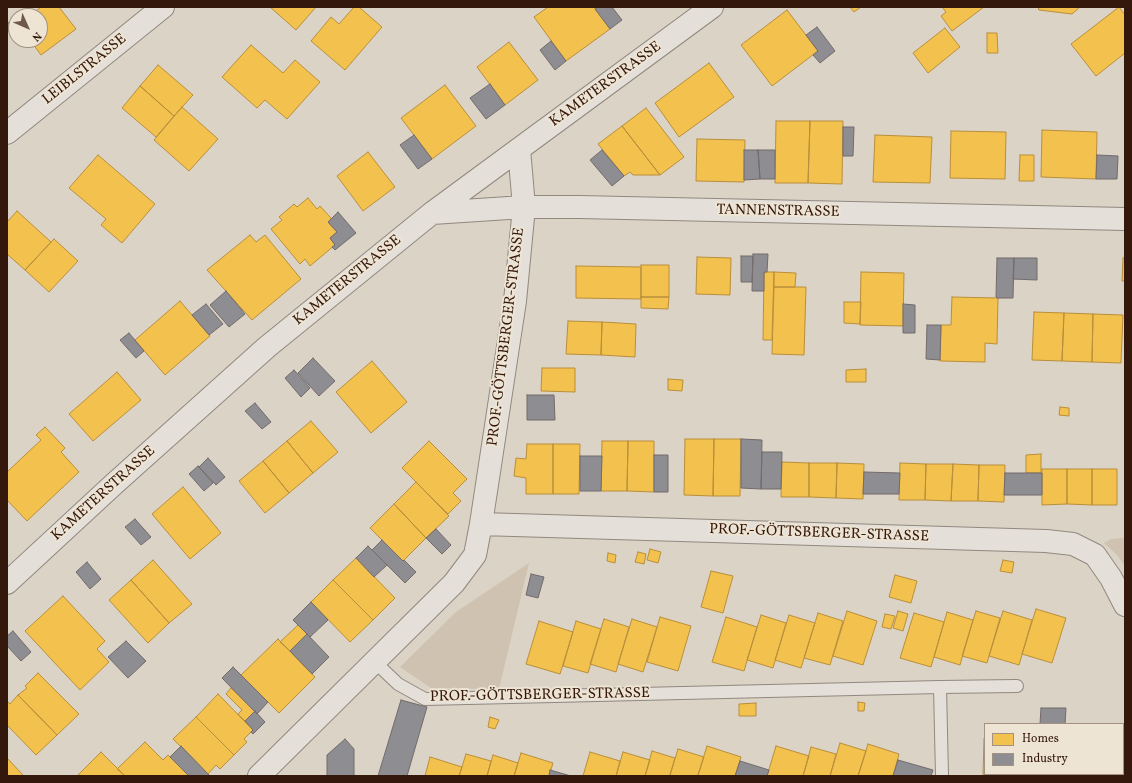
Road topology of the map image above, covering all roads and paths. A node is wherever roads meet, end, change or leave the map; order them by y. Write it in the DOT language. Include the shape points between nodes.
graph roads {
  1 [pos="163,7"];
  2 [pos="712,7"];
  3 [pos="7,133"];
  4 [pos="519,149"];
  5 [pos="524,207"];
  6 [pos="432,213"];
  7 [pos="1125,219"];
  8 [pos="481,524"];
  9 [pos="7,583"];
  10 [pos="1125,605"];
  11 [pos="375,662"];
  12 [pos="1017,686"];
  13 [pos="940,687"];
  14 [pos="260,776"];
  15 [pos="942,776"];
  1 -- 3 [label="street, LEIBLSTRASSE"];
  2 -- 4 [label="street, KAMETERSTRASSE"];
  4 -- 5 [label="street, PROF.-GÖTTSBERGER-STRASSE"];
  4 -- 6 [label="street, KAMETERSTRASSE"];
  5 -- 6 [label="street, TANNENSTRASSE"];
  5 -- 7 [label="street, TANNENSTRASSE"];
  5 -- 8 [label="street, PROF.-GÖTTSBERGER-STRASSE" via="515,301"];
  6 -- 9 [label="street, KAMETERSTRASSE" via="267,347"];
  8 -- 10 [label="street, PROF.-GÖTTSBERGER-STRASSE" via="1046,541 1073,544 1095,555"];
  8 -- 11 [label="street, PROF.-GÖTTSBERGER-STRASSE" via="475,555 454,583"];
  11 -- 13 [label="lane, PROF.-GÖTTSBERGER-STRASSE" via="398,684 425,699"];
  11 -- 14 [label="street, PROF.-GÖTTSBERGER-STRASSE"];
  12 -- 13 [label="lane, PROF.-GÖTTSBERGER-STRASSE"];
  13 -- 15 [label="lane"];
}
